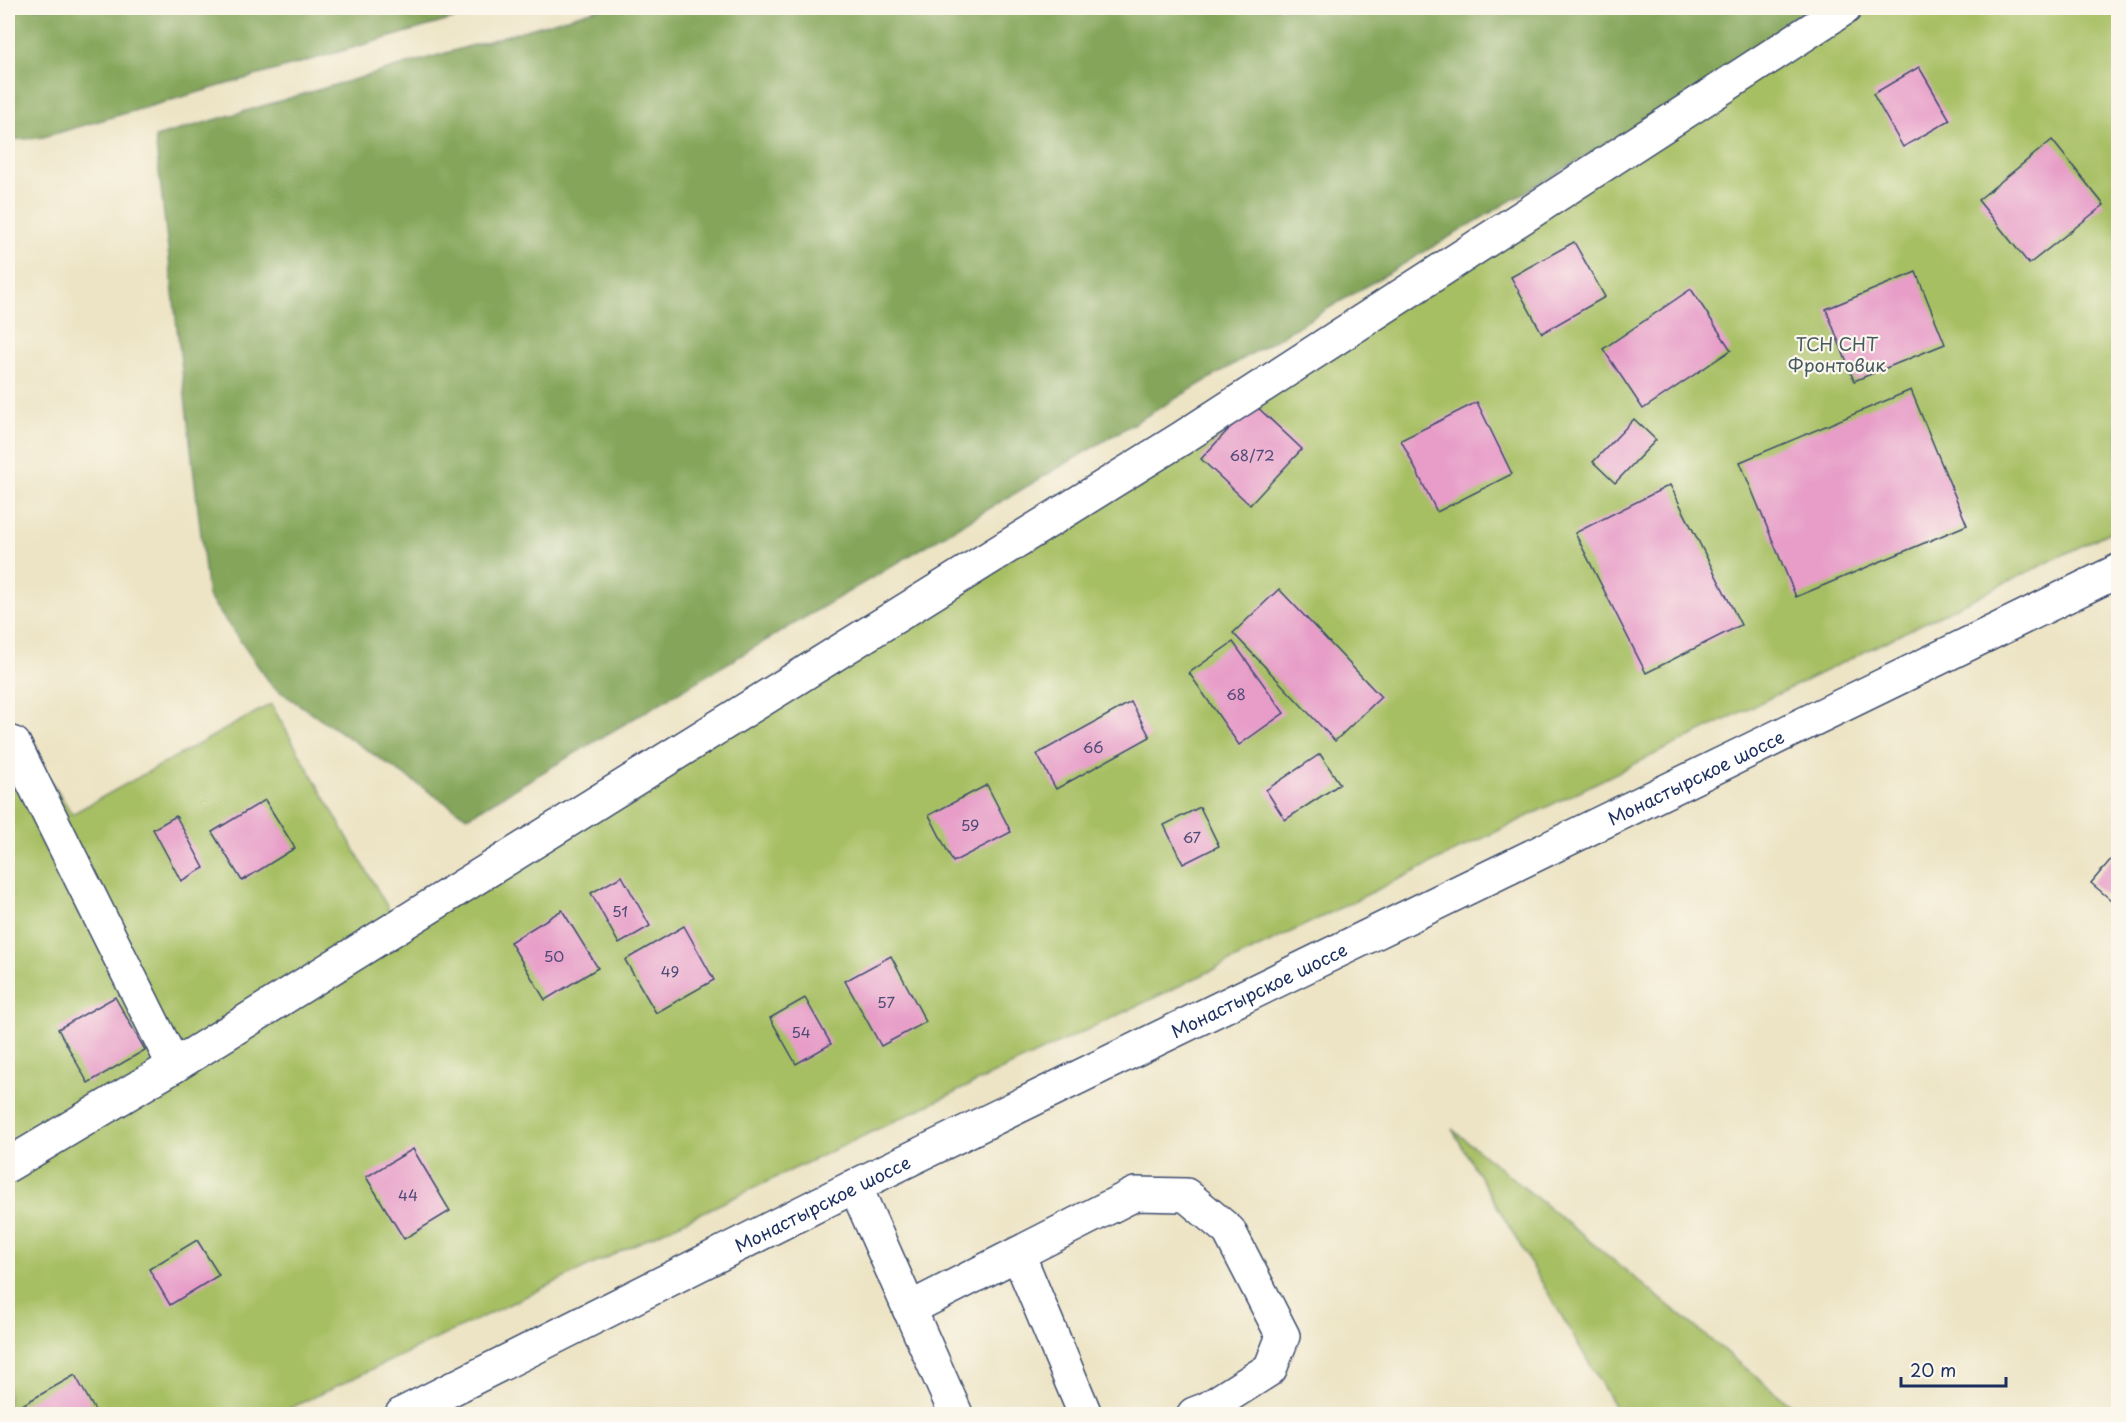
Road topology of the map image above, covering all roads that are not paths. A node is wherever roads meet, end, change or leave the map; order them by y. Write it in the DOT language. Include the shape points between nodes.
graph roads {
  1 [pos="1845,8"];
  2 [pos="2118,572"];
  3 [pos="8,742"];
  4 [pos="174,1066"];
  5 [pos="8,1165"];
  6 [pos="855,1186"];
  7 [pos="1018,1254"];
  8 [pos="909,1309"];
  9 [pos="1204,1413"];
  10 [pos="402,1414"];
  11 [pos="956,1414"];
  12 [pos="1085,1414"];
  1 -- 4 [label="main road" via="1182,438"];
  2 -- 6 [label="main road, Монастырское шоссе"];
  3 -- 4 [label="main road" via="14,744"];
  4 -- 5 [label="main road"];
  6 -- 8 [label="main road"];
  6 -- 10 [label="main road, Монастырское шоссе"];
  7 -- 8 [label="main road"];
  7 -- 9 [label="main road" via="1136,1194 1186,1195 1229,1231 1283,1336 1270,1369"];
  7 -- 12 [label="main road"];
  8 -- 11 [label="main road"];
}
